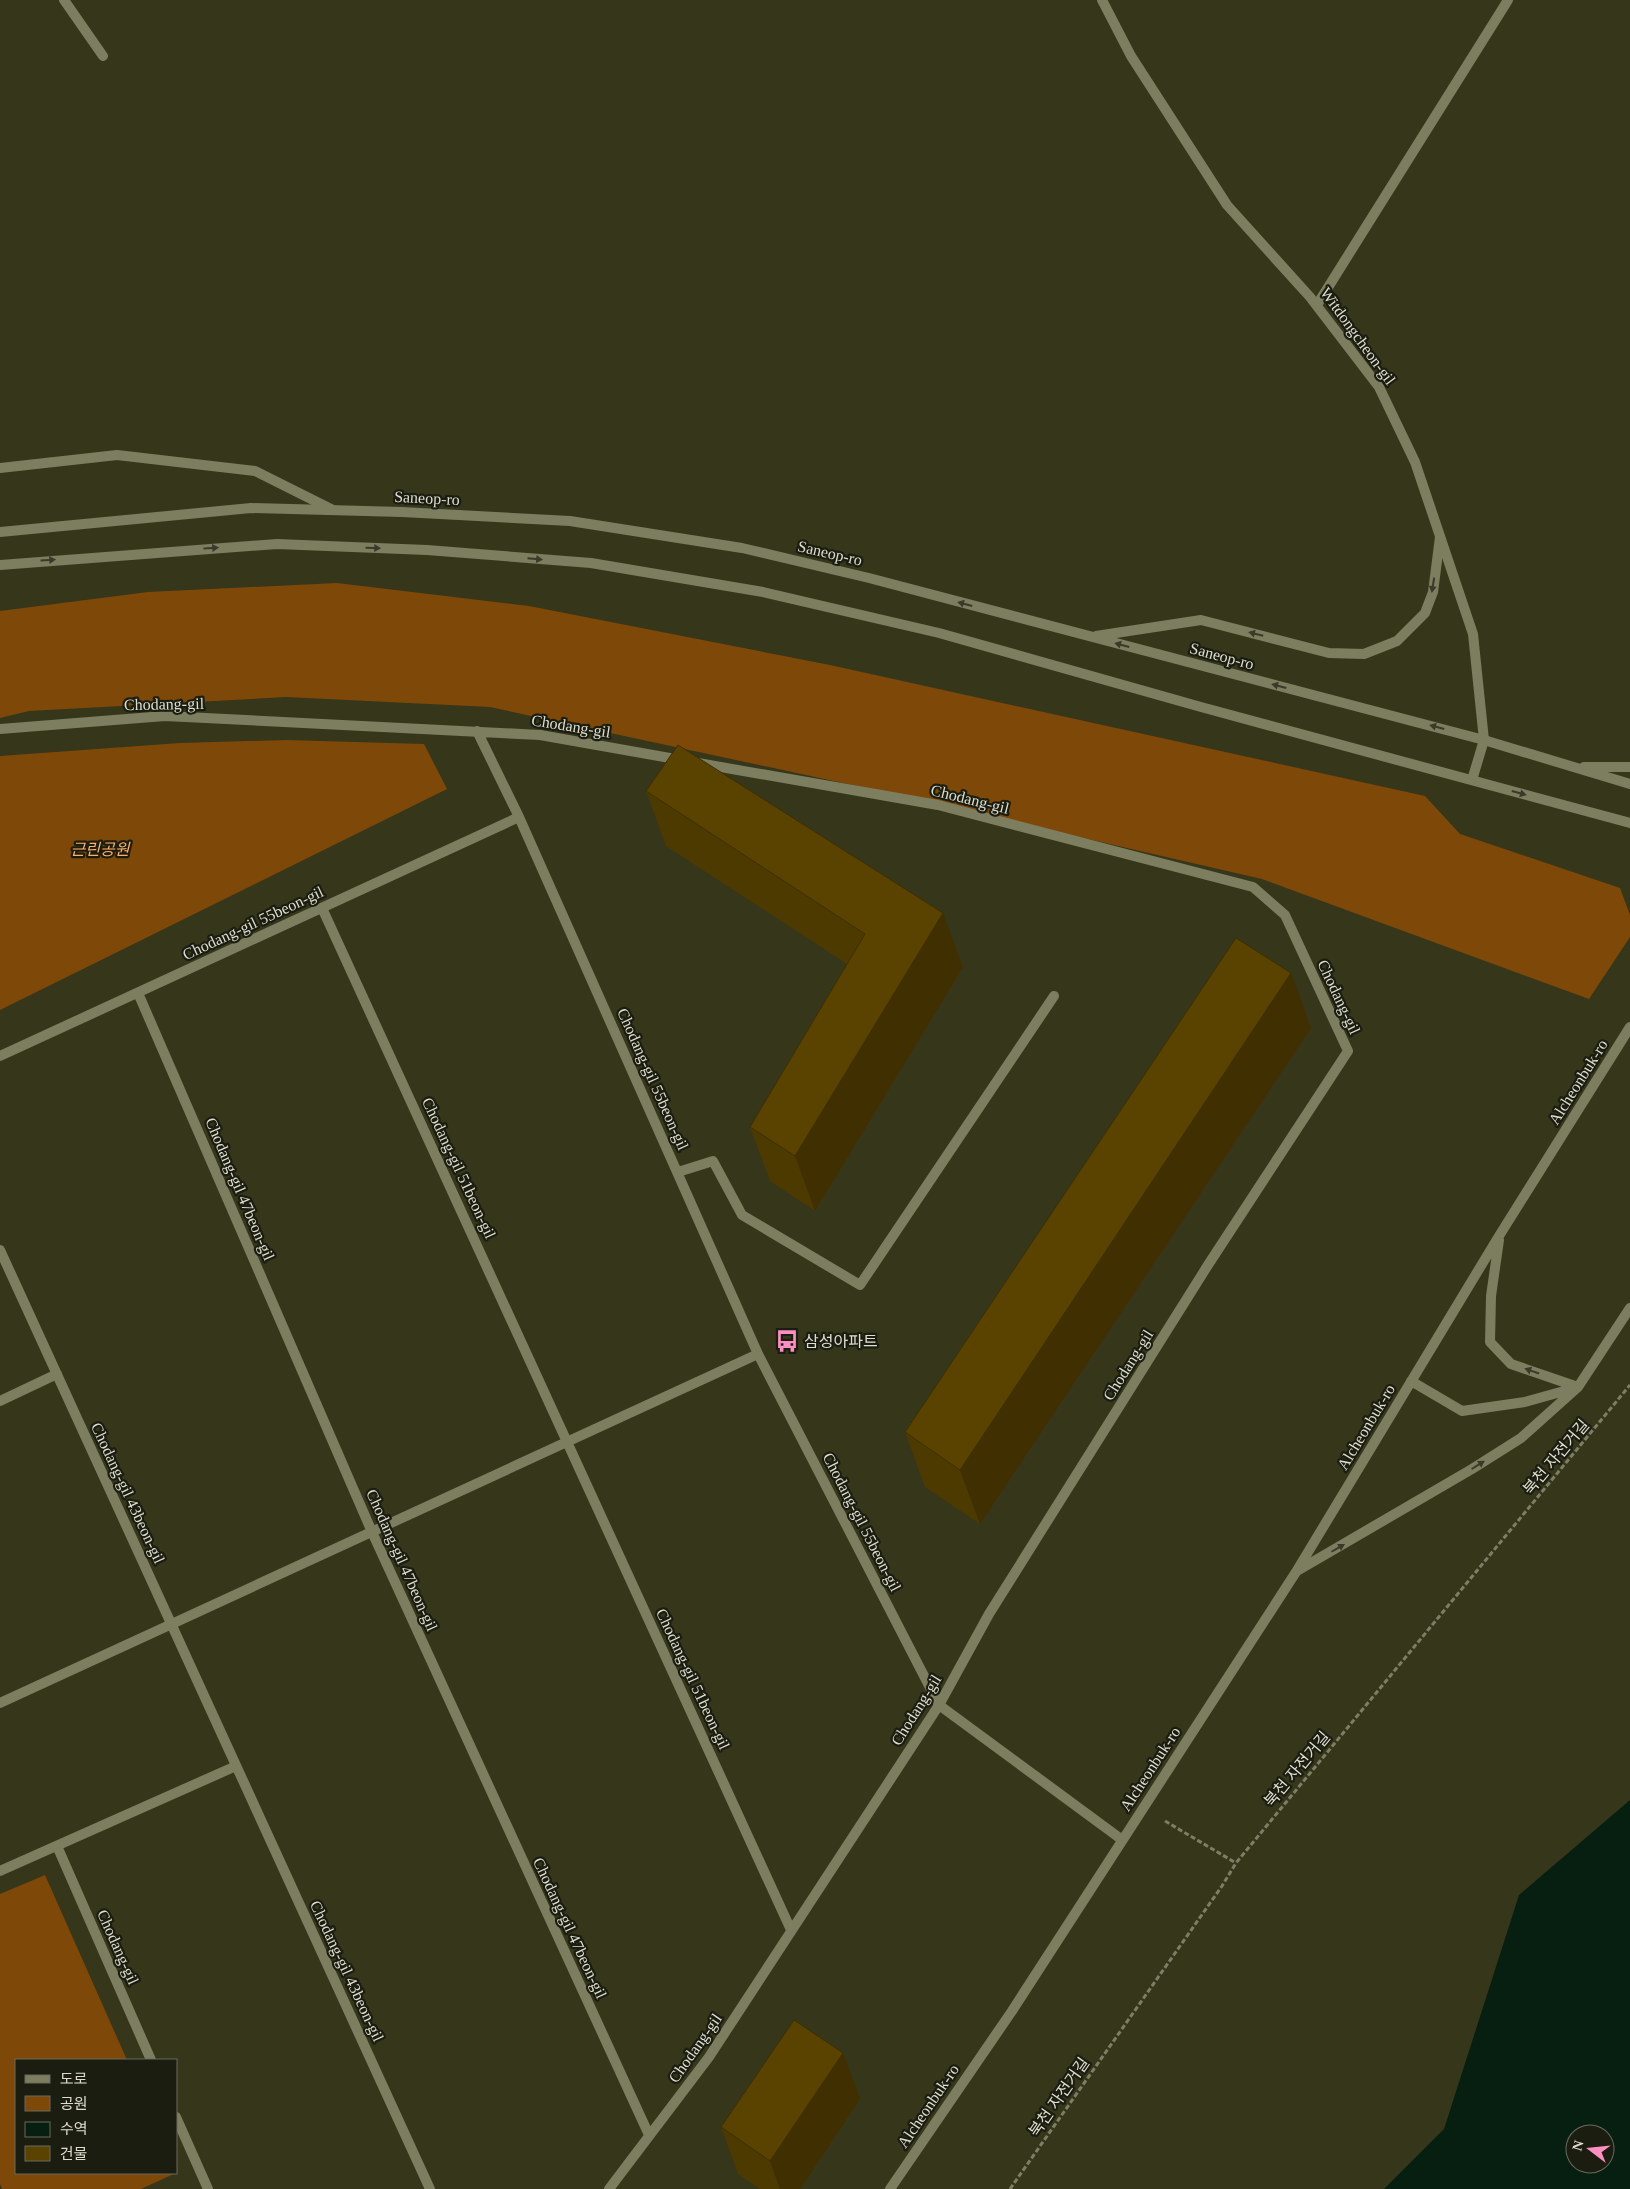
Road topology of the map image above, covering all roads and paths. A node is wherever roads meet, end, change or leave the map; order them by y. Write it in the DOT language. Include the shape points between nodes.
graph roads {
  1 [pos="64,0"];
  2 [pos="1102,0"];
  3 [pos="1508,0"];
  4 [pos="103,56"];
  5 [pos="1316,305"];
  6 [pos="0,468"];
  7 [pos="333,510"];
  8 [pos="0,532"];
  9 [pos="1440,537"];
  10 [pos="0,565"];
  11 [pos="1090,636"];
  12 [pos="0,729"];
  13 [pos="477,731"];
  14 [pos="1484,740"];
  15 [pos="1570,767"];
  16 [pos="1630,767"];
  17 [pos="1472,780"];
  18 [pos="1630,784"];
  19 [pos="519,818"];
  20 [pos="1630,823"];
  21 [pos="322,908"];
  22 [pos="138,993"];
  23 [pos="1054,996"];
  24 [pos="1630,1027"];
  25 [pos="0,1056"];
  26 [pos="678,1172"];
  27 [pos="1499,1236"];
  28 [pos="0,1250"];
  29 [pos="1630,1308"];
  30 [pos="758,1354"];
  31 [pos="57,1374"];
  32 [pos="1411,1381"];
  33 [pos="1630,1385"];
  34 [pos="1578,1387"];
  35 [pos="0,1401"];
  36 [pos="568,1441"];
  37 [pos="372,1532"];
  38 [pos="1296,1572"];
  39 [pos="172,1624"];
  40 [pos="0,1703"];
  41 [pos="939,1705"];
  42 [pos="236,1766"];
  43 [pos="1143,1808"];
  44 [pos="1122,1839"];
  45 [pos="57,1846"];
  46 [pos="1236,1863"];
  47 [pos="0,1871"];
  48 [pos="792,1930"];
  49 [pos="151,2059"];
  50 [pos="178,2122"];
  51 [pos="649,2135"];
  52 [pos="208,2189"];
  53 [pos="430,2189"];
  54 [pos="609,2189"];
  55 [pos="890,2189"];
  56 [pos="1010,2189"];
  1 -- 4 [label="street"];
  2 -- 5 [label="street, Witdongcheon-gil" via="1131,56 1227,204"];
  3 -- 5 [label="street"];
  5 -- 9 [label="street, Witdongcheon-gil" via="1379,388 1415,462"];
  6 -- 7 [label="street" via="117,455 255,471"];
  7 -- 8 [label="street, Saneop-ro" via="251,508"];
  11 -- 7 [label="street, Saneop-ro, one-way" via="742,548 570,521"];
  9 -- 11 [label="street, one-way" via="1433,592 1425,614 1397,641 1364,654 1329,653 1201,620"];
  9 -- 14 [label="street, Witdongcheon-gil" via="1472,634"];
  10 -- 17 [label="street, one-way" via="277,544 426,550 591,563 763,592 939,633"];
  14 -- 11 [label="street, Saneop-ro, one-way"];
  12 -- 13 [label="street, Chodang-gil" via="165,716"];
  13 -- 19 [label="street, Chodang-gil 55beon-gil"];
  13 -- 41 [label="street, Chodang-gil" via="540,735 938,805 1253,887 1285,915 1348,1051 1198,1282 990,1614"];
  14 -- 15 [label="street, Saneop-ro"];
  14 -- 17 [label="street"];
  15 -- 16 [label="street"];
  15 -- 18 [label="street, Saneop-ro"];
  17 -- 20 [label="street, one-way"];
  19 -- 21 [label="street, Chodang-gil 55beon-gil"];
  19 -- 26 [label="street, Chodang-gil 55beon-gil"];
  21 -- 22 [label="street, Chodang-gil 55beon-gil"];
  21 -- 36 [label="street, Chodang-gil 51beon-gil"];
  22 -- 25 [label="street, Chodang-gil 55beon-gil"];
  22 -- 37 [label="street, Chodang-gil 47beon-gil"];
  23 -- 26 [label="street" via="860,1285 742,1215 714,1161"];
  24 -- 27 [label="street, Alcheonbuk-ro"];
  26 -- 30 [label="street, Chodang-gil 55beon-gil"];
  27 -- 32 [label="street, Alcheonbuk-ro"];
  34 -- 27 [label="street, one-way" via="1511,1364 1490,1342 1491,1296"];
  28 -- 31 [label="street, Chodang-gil 43beon-gil"];
  29 -- 34 [label="street"];
  30 -- 36 [label="street"];
  30 -- 41 [label="street, Chodang-gil 55beon-gil"];
  31 -- 35 [label="street"];
  31 -- 39 [label="street, Chodang-gil 43beon-gil"];
  32 -- 34 [label="street" via="1462,1411 1525,1402"];
  32 -- 38 [label="street, Alcheonbuk-ro"];
  33 -- 46 [label="path, 북천 자전거길"];
  38 -- 34 [label="street, one-way" via="1521,1438"];
  36 -- 37 [label="street"];
  36 -- 48 [label="street, Chodang-gil 51beon-gil"];
  37 -- 39 [label="street"];
  37 -- 51 [label="street, Chodang-gil 47beon-gil"];
  38 -- 43 [label="street, Alcheonbuk-ro"];
  39 -- 40 [label="street"];
  39 -- 42 [label="street, Chodang-gil 43beon-gil"];
  41 -- 44 [label="street"];
  41 -- 48 [label="street, Chodang-gil"];
  42 -- 45 [label="street"];
  42 -- 53 [label="street, Chodang-gil 43beon-gil"];
  43 -- 44 [label="street, Alcheonbuk-ro"];
  43 -- 46 [label="path"];
  44 -- 55 [label="street, Alcheonbuk-ro" via="1012,2011"];
  45 -- 47 [label="street"];
  45 -- 49 [label="street, Chodang-gil"];
  46 -- 56 [label="path, 북천 자전거길"];
  48 -- 51 [label="street, Chodang-gil" via="709,2057"];
  50 -- 52 [label="street"];
  51 -- 54 [label="street, Chodang-gil"];
}
